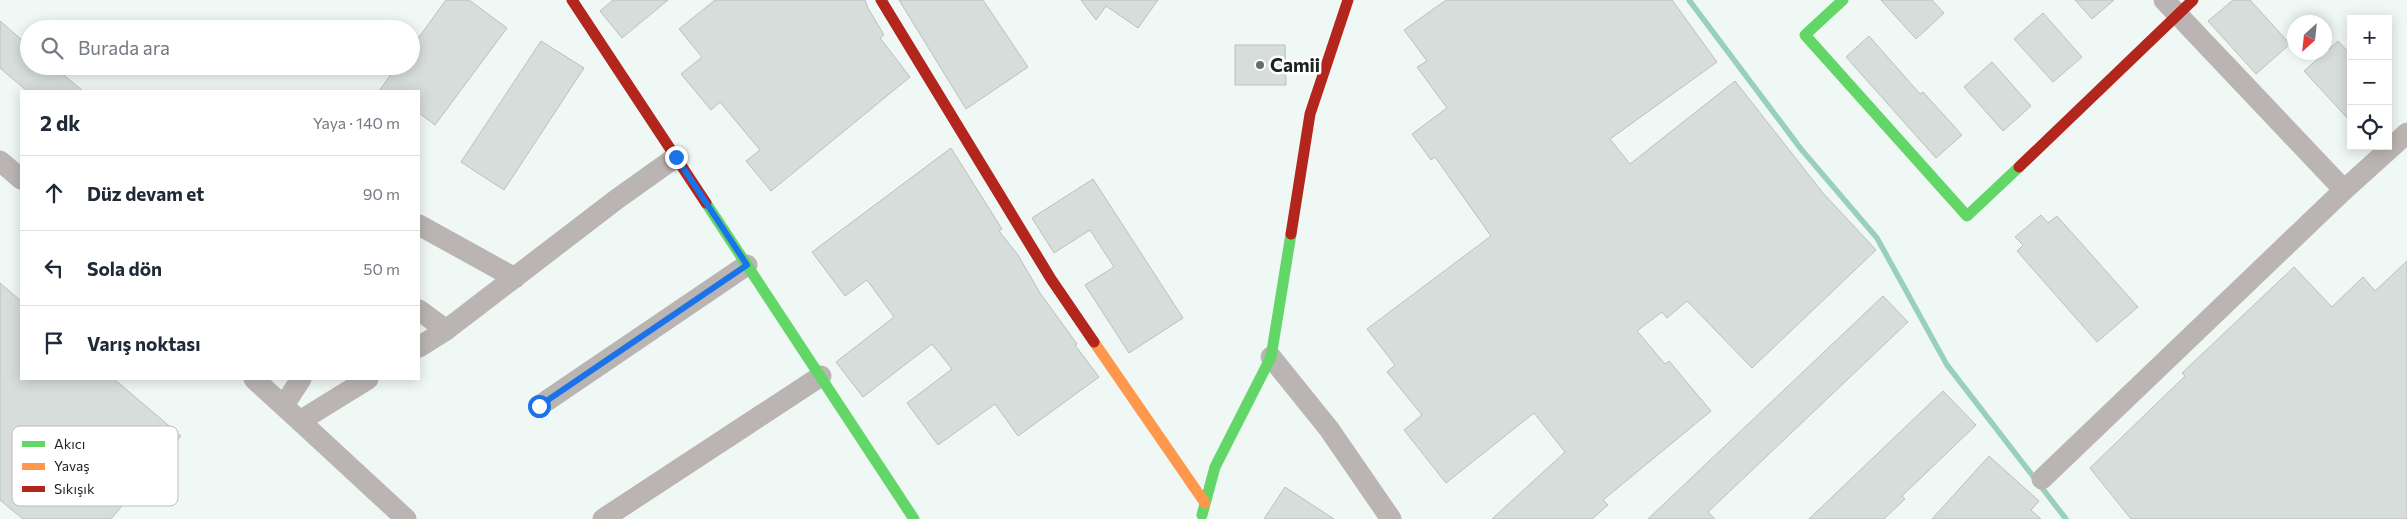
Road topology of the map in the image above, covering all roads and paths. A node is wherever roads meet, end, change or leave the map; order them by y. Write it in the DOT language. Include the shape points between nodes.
graph roads {
  1 [pos="572,0"];
  2 [pos="881,0"];
  3 [pos="1843,0"];
  4 [pos="1340,5"];
  5 [pos="2178,5"];
  6 [pos="2407,133"];
  7 [pos="676,157"];
  8 [pos="0,161"];
  9 [pos="20,178"];
  10 [pos="2344,190"];
  11 [pos="420,226"];
  12 [pos="747,265"];
  13 [pos="515,278"];
  14 [pos="420,311"];
  15 [pos="446,330"];
  16 [pos="420,346"];
  17 [pos="1271,357"];
  18 [pos="821,376"];
  19 [pos="255,380"];
  20 [pos="300,380"];
  21 [pos="366,380"];
  22 [pos="284,405"];
  23 [pos="539,406"];
  24 [pos="300,421"];
  25 [pos="2042,479"];
  26 [pos="1205,503"];
  27 [pos="406,519"];
  28 [pos="603,519"];
  29 [pos="914,519"];
  30 [pos="1201,519"];
  31 [pos="1391,519"];
  1 -- 7 [label="street"];
  2 -- 26 [label="street" via="1051,279"];
  3 -- 5 [label="street" via="1805,35 1966,216"];
  4 -- 17 [label="street" via="1310,114"];
  5 -- 10 [label="street"];
  6 -- 10 [label="street"];
  7 -- 12 [label="street"];
  7 -- 13 [label="street"];
  8 -- 9 [label="street"];
  10 -- 25 [label="street"];
  11 -- 13 [label="street"];
  12 -- 18 [label="street"];
  12 -- 23 [label="street"];
  13 -- 15 [label="street"];
  14 -- 15 [label="street"];
  15 -- 16 [label="street"];
  17 -- 26 [label="street" via="1215,467"];
  17 -- 31 [label="street" via="1330,428"];
  18 -- 28 [label="street"];
  18 -- 29 [label="street"];
  19 -- 22 [label="street"];
  20 -- 22 [label="street"];
  21 -- 24 [label="street"];
  22 -- 24 [label="street"];
  24 -- 27 [label="street"];
  26 -- 30 [label="street"];
}
